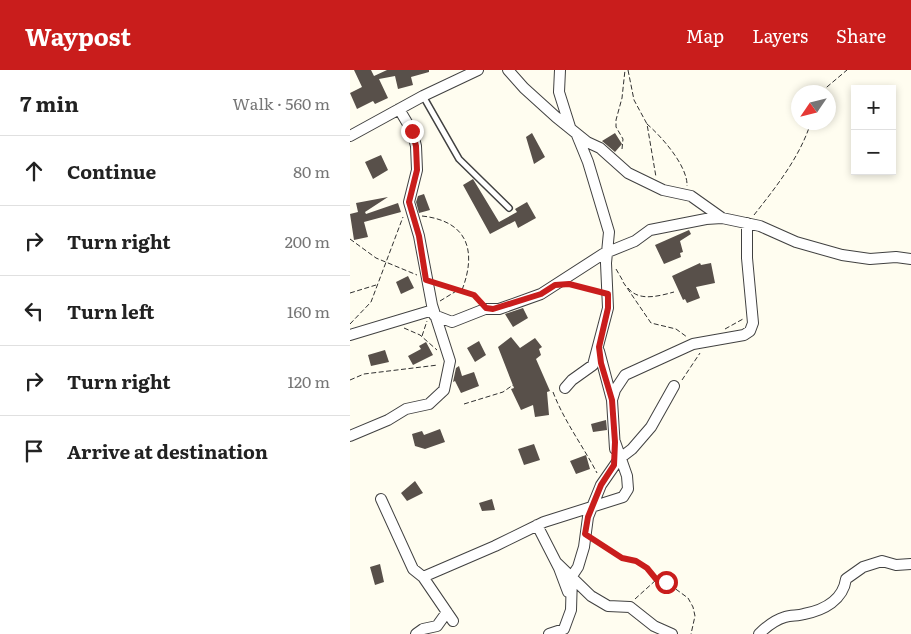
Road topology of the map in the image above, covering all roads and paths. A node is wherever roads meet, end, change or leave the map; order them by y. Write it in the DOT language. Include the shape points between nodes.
graph roads {
  1 [pos="478,70"];
  2 [pos="508,70"];
  3 [pos="560,70"];
  4 [pos="625,70"];
  5 [pos="628,70"];
  6 [pos="847,70"];
  7 [pos="829,85"];
  8 [pos="423,96"];
  9 [pos="399,110"];
  10 [pos="647,124"];
  11 [pos="808,130"];
  12 [pos="574,132"];
  13 [pos="350,136"];
  14 [pos="622,149"];
  15 [pos="656,186"];
  16 [pos="686,194"];
  17 [pos="409,202"];
  18 [pos="509,208"];
  19 [pos="413,215"];
  20 [pos="722,218"];
  21 [pos="748,223"];
  22 [pos="350,239"];
  23 [pos="606,253"];
  24 [pos="911,259"];
  25 [pos="386,261"];
  26 [pos="616,268"];
  27 [pos="426,280"];
  28 [pos="623,282"];
  29 [pos="377,285"];
  30 [pos="555,285"];
  31 [pos="458,289"];
  32 [pos="462,290"];
  33 [pos="674,292"];
  34 [pos="350,293"];
  35 [pos="608,294"];
  36 [pos="486,308"];
  37 [pos="432,311"];
  38 [pos="392,322"];
  39 [pos="350,324"];
  40 [pos="350,335"];
  41 [pos="422,336"];
  42 [pos="693,344"];
  43 [pos="599,347"];
  44 [pos="448,359"];
  45 [pos="350,380"];
  46 [pos="513,385"];
  47 [pos="674,386"];
  48 [pos="565,388"];
  49 [pos="553,392"];
  50 [pos="612,400"];
  51 [pos="464,404"];
  52 [pos="350,436"];
  53 [pos="617,462"];
  54 [pos="602,482"];
  55 [pos="381,499"];
  56 [pos="593,505"];
  57 [pos="537,525"];
  58 [pos="585,534"];
  59 [pos="557,563"];
  60 [pos="911,564"];
  61 [pos="572,576"];
  62 [pos="422,577"];
  63 [pos="656,579"];
  64 [pos="570,598"];
  65 [pos="624,606"];
  66 [pos="416,634"];
  67 [pos="549,634"];
  68 [pos="672,634"];
  69 [pos="691,634"];
  70 [pos="759,634"];
  1 -- 8 [label="street"];
  2 -- 12 [label="street"];
  3 -- 12 [label="street" via="559,92"];
  4 -- 14 [label="path" via="616,120 623,139"];
  5 -- 10 [label="path" via="634,100"];
  6 -- 7 [label="path"];
  8 -- 9 [label="street"];
  8 -- 18 [label="lane" via="466,168"];
  9 -- 13 [label="street"];
  9 -- 17 [label="street" via="412,131 416,146 417,170"];
  10 -- 15 [label="path"];
  10 -- 16 [label="path" via="668,146 686,175"];
  11 -- 21 [label="path" via="799,151 774,190"];
  12 -- 15 [label="street" via="600,148 628,173"];
  12 -- 23 [label="street" via="591,170 609,232"];
  15 -- 16 [label="street"];
  16 -- 20 [label="street"];
  17 -- 19 [label="street"];
  17 -- 25 [label="path"];
  19 -- 27 [label="street"];
  19 -- 32 [label="path" via="448,223 464,238 470,257"];
  20 -- 21 [label="street"];
  20 -- 23 [label="street" via="650,230 635,241"];
  21 -- 24 [label="street" via="796,242 842,255"];
  21 -- 42 [label="street" via="747,258 753,323 750,331 744,335"];
  22 -- 25 [label="path" via="373,256"];
  23 -- 30 [label="street"];
  23 -- 35 [label="street"];
  25 -- 27 [label="path"];
  25 -- 29 [label="path"];
  26 -- 28 [label="path"];
  27 -- 31 [label="path"];
  27 -- 37 [label="street"];
  28 -- 33 [label="path" via="631,292 640,296 655,297"];
  28 -- 42 [label="path" via="651,323 676,330"];
  29 -- 34 [label="path"];
  29 -- 39 [label="path" via="371,302"];
  30 -- 35 [label="path" via="569,284"];
  30 -- 36 [label="street" via="541,294 510,305"];
  31 -- 32 [label="path"];
  31 -- 37 [label="path"];
  32 -- 36 [label="path" via="478,298"];
  35 -- 43 [label="street"];
  36 -- 37 [label="street" via="452,322"];
  37 -- 38 [label="street"];
  37 -- 41 [label="path"];
  37 -- 44 [label="street"];
  38 -- 40 [label="street"];
  38 -- 41 [label="path"];
  41 -- 44 [label="path"];
  42 -- 50 [label="street" via="625,375"];
  43 -- 48 [label="street" via="593,365"];
  43 -- 50 [label="street"];
  44 -- 45 [label="path" via="364,374"];
  44 -- 52 [label="street" via="444,390 429,404 406,409"];
  46 -- 51 [label="path" via="503,392"];
  47 -- 53 [label="street" via="651,427"];
  49 -- 54 [label="path"];
  50 -- 53 [label="street"];
  53 -- 54 [label="street"];
  53 -- 56 [label="street" via="627,476 628,489 623,496"];
  54 -- 56 [label="street"];
  55 -- 62 [label="street" via="413,569"];
  56 -- 57 [label="street"];
  56 -- 58 [label="street"];
  57 -- 59 [label="street"];
  57 -- 62 [label="street"];
  58 -- 61 [label="street" via="578,567"];
  58 -- 63 [label="path" via="622,558 636,561"];
  59 -- 61 [label="street"];
  59 -- 64 [label="street"];
  60 -- 70 [label="street" via="896,565 882,560 863,566 846,579 837,601 806,614 785,617"];
  61 -- 64 [label="street"];
  61 -- 65 [label="street" via="591,596 608,606"];
  62 -- 66 [label="street" via="450,617"];
  63 -- 65 [label="path"];
  63 -- 69 [label="path" via="677,589 693,607 695,616"];
  64 -- 67 [label="street" via="569,620 564,629"];
  65 -- 68 [label="street" via="636,610 649,623"];
}
